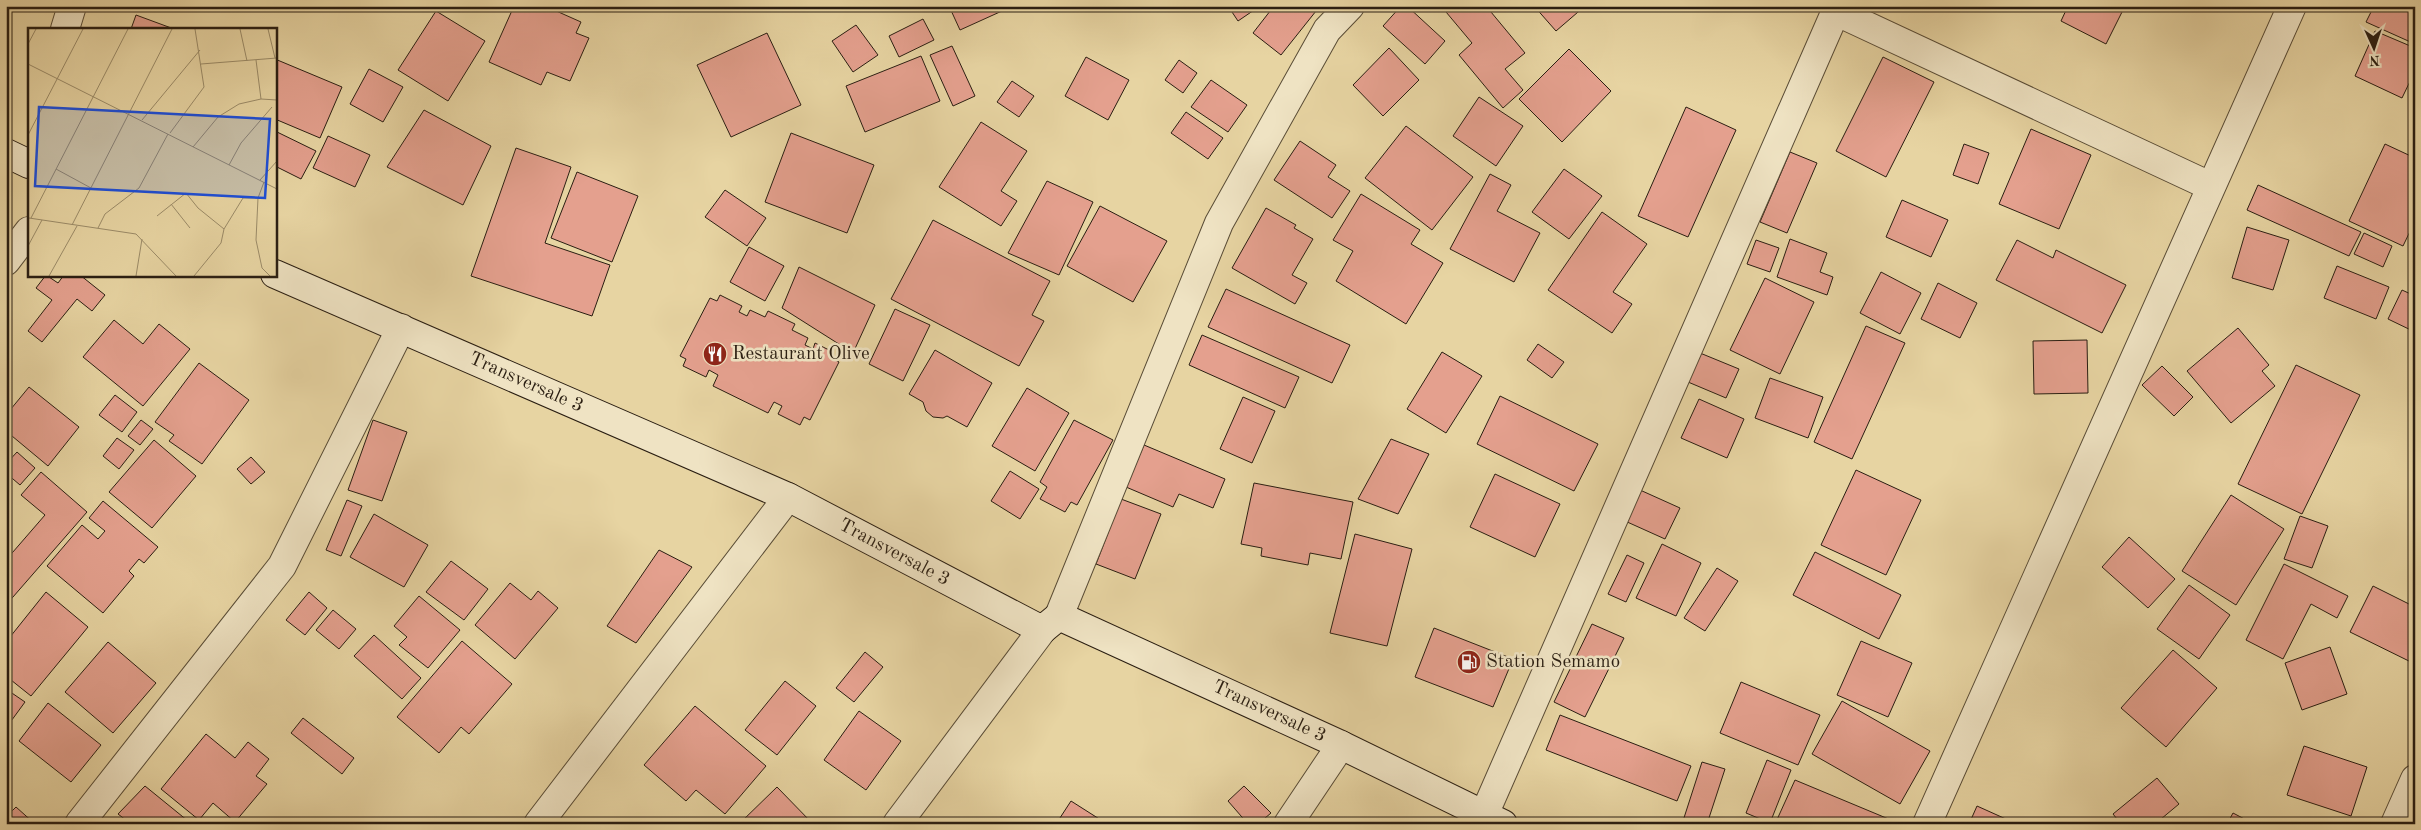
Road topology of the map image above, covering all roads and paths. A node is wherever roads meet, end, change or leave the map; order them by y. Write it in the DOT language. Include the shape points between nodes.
graph roads {
  1 [pos="72,6"];
  2 [pos="1350,6"];
  3 [pos="2292,6"];
  4 [pos="1836,9"];
  5 [pos="65,28"];
  6 [pos="2210,186"];
  7 [pos="28,232"];
  8 [pos="6,261"];
  9 [pos="276,274"];
  10 [pos="400,328"];
  11 [pos="788,497"];
  12 [pos="1050,623"];
  13 [pos="1342,745"];
  14 [pos="2415,779"];
  15 [pos="1489,821"];
  16 [pos="79,824"];
  17 [pos="538,824"];
  18 [pos="897,824"];
  19 [pos="1288,824"];
  20 [pos="1927,824"];
  21 [pos="2395,824"];
  1 -- 5 [label="street"];
  2 -- 12 [label="street" via="1327,30 1219,222"];
  3 -- 6 [label="street"];
  4 -- 6 [label="street"];
  4 -- 15 [label="street"];
  6 -- 20 [label="street"];
  7 -- 8 [label="street"];
  9 -- 10 [label="street, Transversale 3"];
  10 -- 11 [label="street, Transversale 3"];
  10 -- 16 [label="street" via="282,566"];
  11 -- 12 [label="street, Transversale 3"];
  11 -- 17 [label="street"];
  12 -- 13 [label="street, Transversale 3"];
  12 -- 18 [label="street"];
  13 -- 15 [label="street, Transversale 3"];
  13 -- 19 [label="street"];
  14 -- 21 [label="street"];
}
